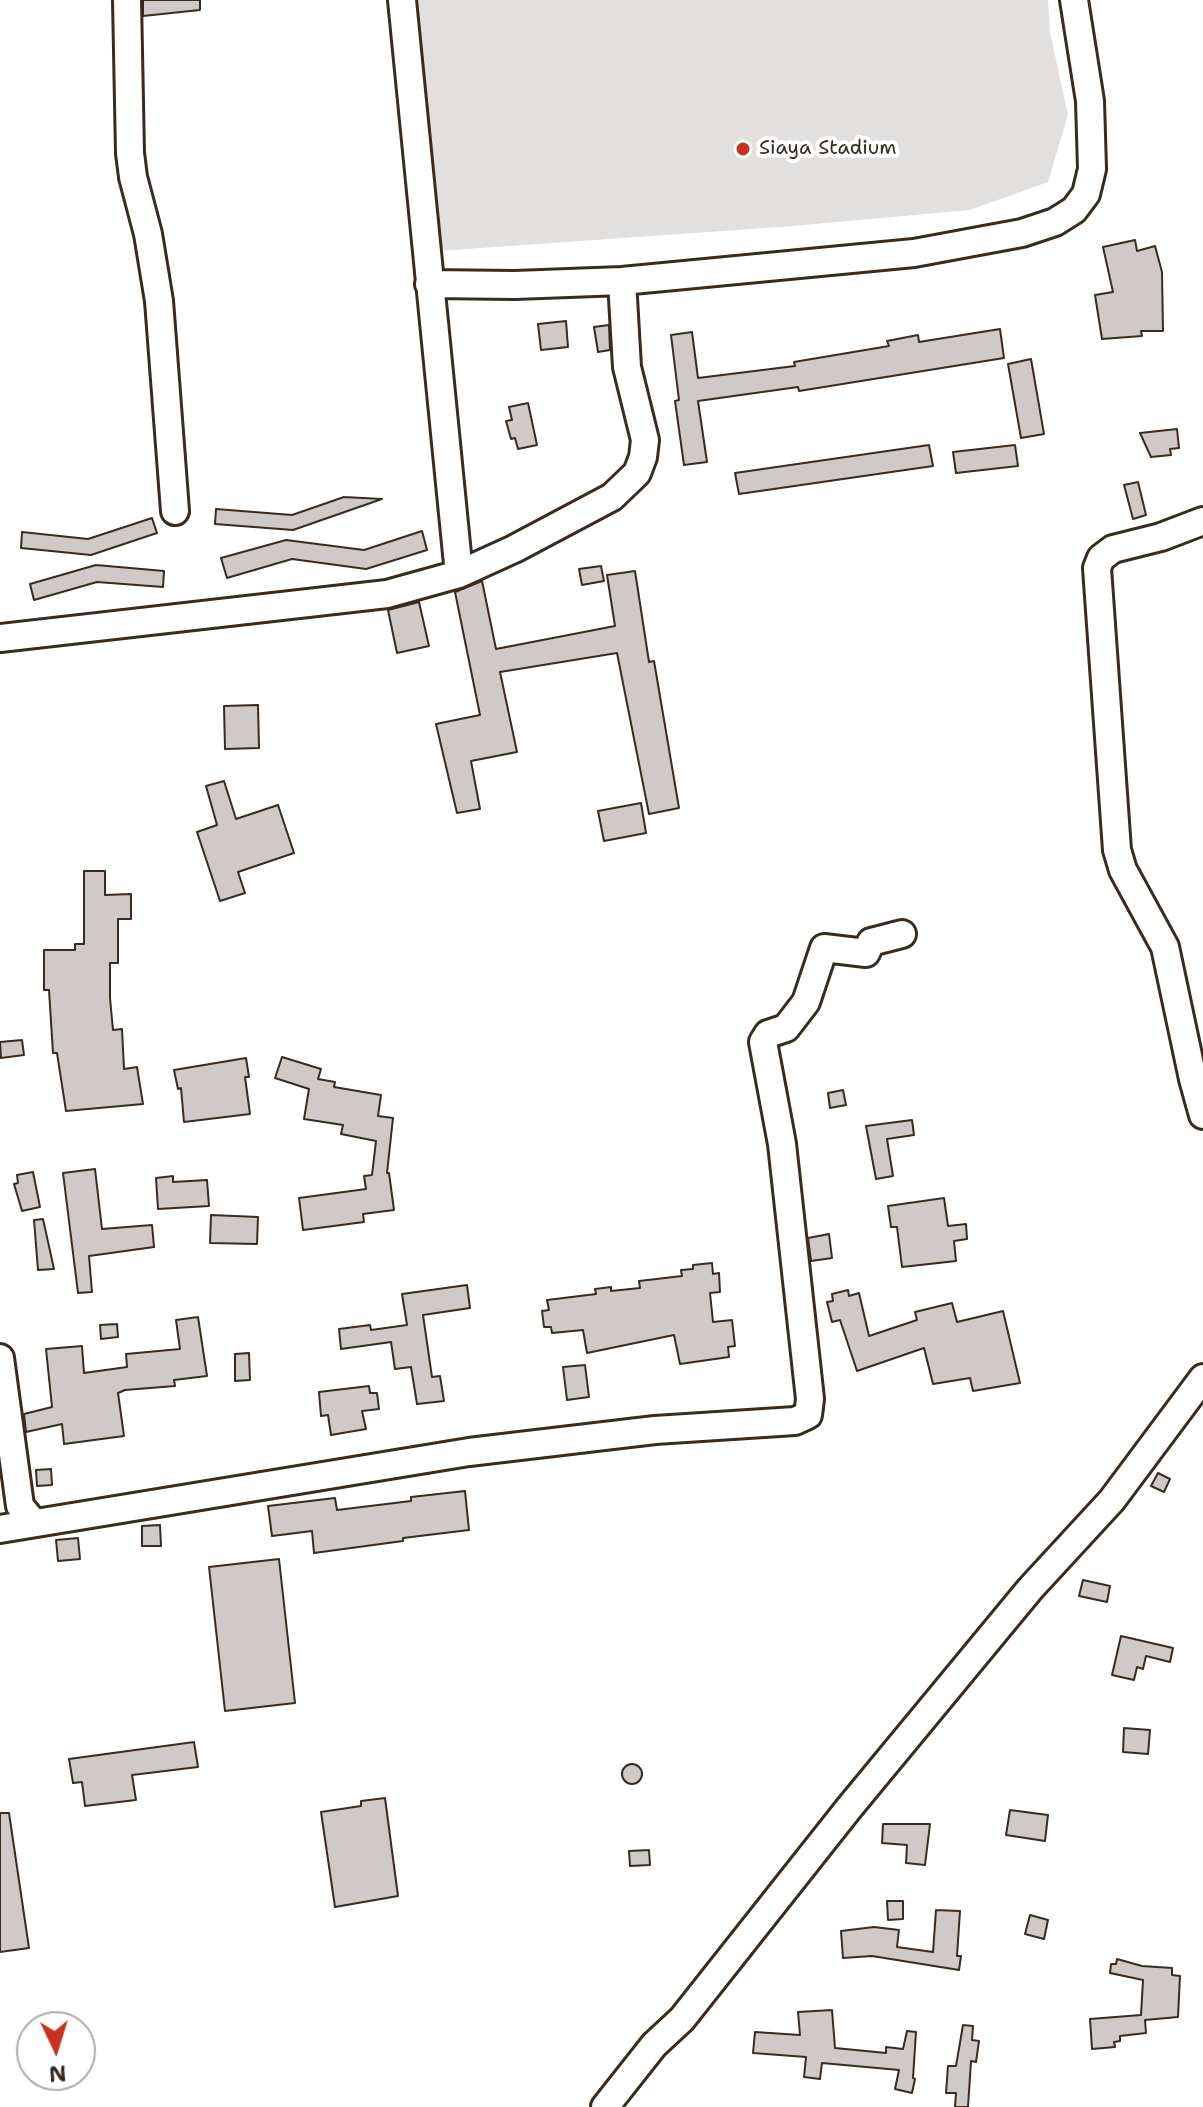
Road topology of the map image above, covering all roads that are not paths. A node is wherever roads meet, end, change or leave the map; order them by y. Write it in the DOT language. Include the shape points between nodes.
graph roads {
  1 [pos="127,0"];
  2 [pos="402,0"];
  3 [pos="1074,0"];
  4 [pos="622,281"];
  5 [pos="429,284"];
  6 [pos="175,511"];
  7 [pos="1203,521"];
  8 [pos="459,574"];
  9 [pos="0,638"];
  10 [pos="902,934"];
  11 [pos="1203,1115"];
  12 [pos="0,1358"];
  13 [pos="1203,1378"];
  14 [pos="34,1523"];
  15 [pos="0,1529"];
  16 [pos="605,2107"];
  1 -- 6 [label="street" via="130,153 157,287"];
  2 -- 5 [label="street"];
  3 -- 4 [label="street" via="1090,101 1092,169 1086,194 1055,222 928,251"];
  4 -- 5 [label="street"];
  4 -- 8 [label="street" via="627,367 645,440 637,473 612,497"];
  5 -- 8 [label="street"];
  7 -- 11 [label="street" via="1113,549 1097,568 1117,850 1165,947"];
  8 -- 9 [label="street" via="387,594"];
  10 -- 14 [label="street" via="871,942 866,953 824,948 806,1002 786,1028 768,1034 763,1042 782,1144 808,1415 795,1421 625,1433 469,1452"];
  12 -- 14 [label="street" via="20,1506"];
  13 -- 16 [label="street" via="1112,1500 1019,1601"];
  14 -- 15 [label="street"];
}
